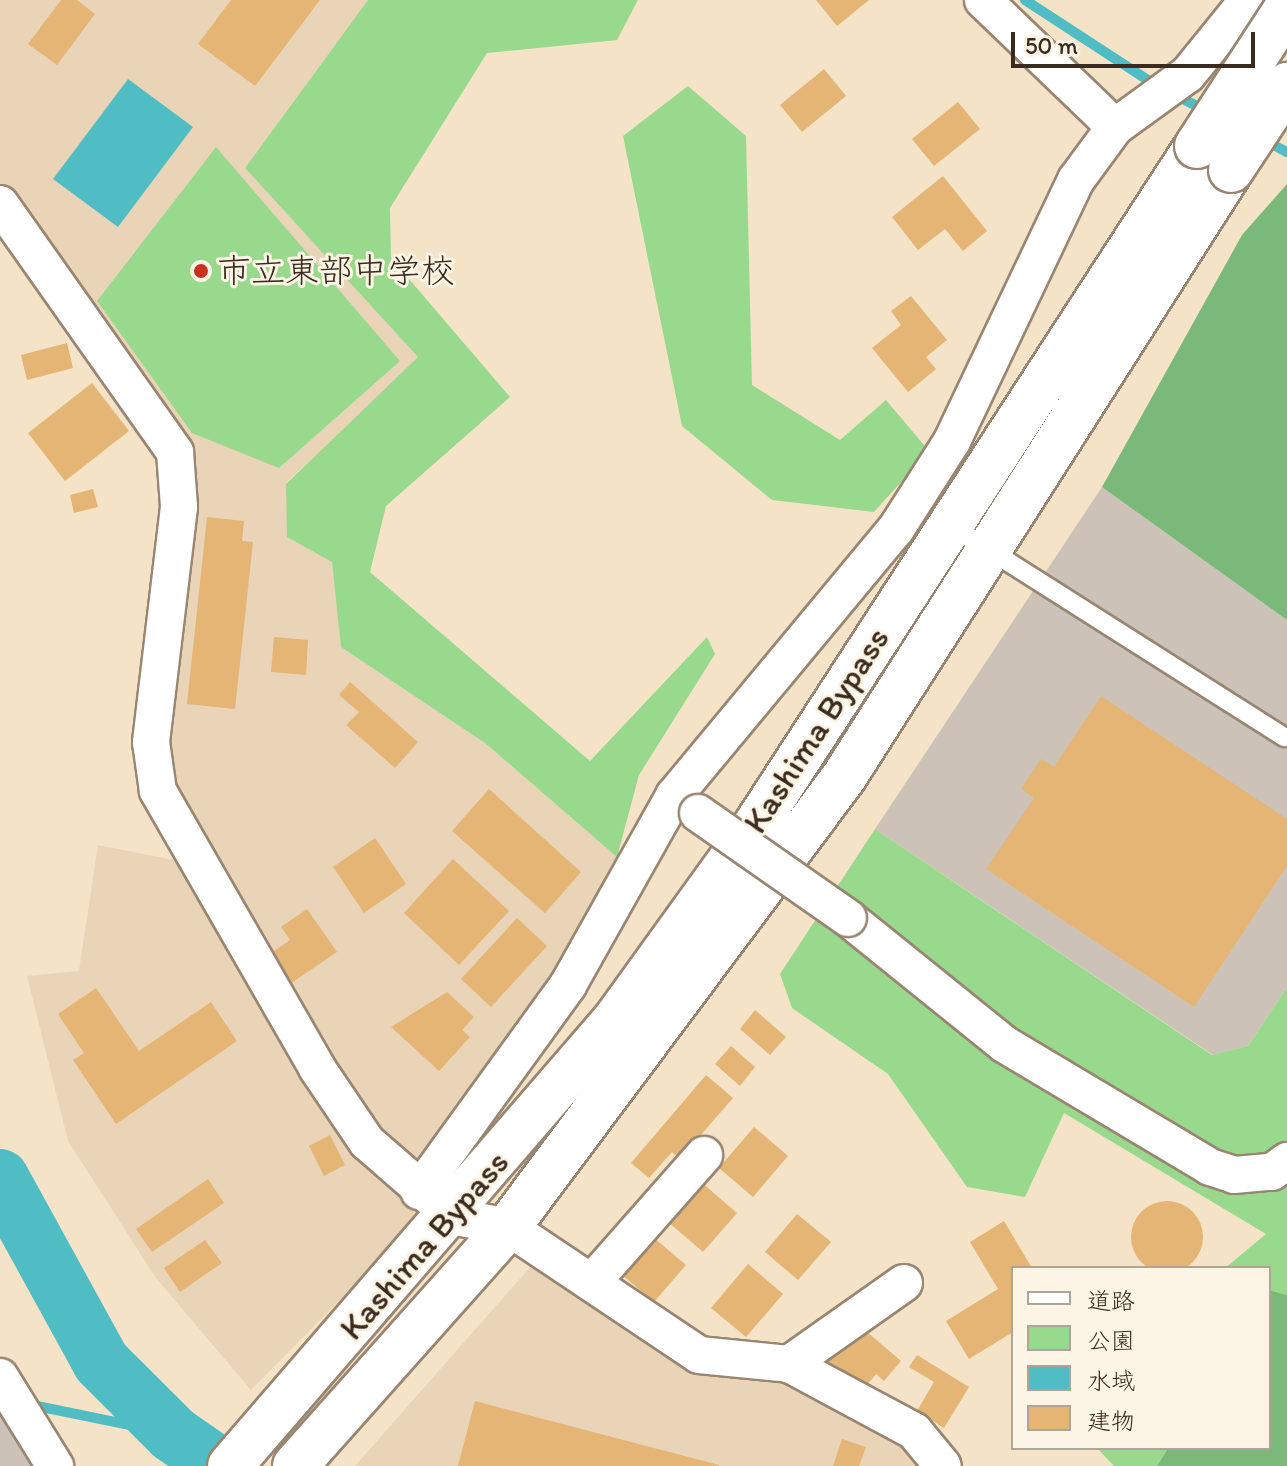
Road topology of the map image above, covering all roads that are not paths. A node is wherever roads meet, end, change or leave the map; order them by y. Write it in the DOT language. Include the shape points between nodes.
graph roads {
  1 [pos="1248,0"];
  2 [pos="996,4"];
  3 [pos="1287,8"];
  4 [pos="1188,74"];
  5 [pos="1287,85"];
  6 [pos="1287,120"];
  7 [pos="1115,127"];
  8 [pos="1214,158"];
  9 [pos="0,204"];
  10 [pos="950,525"];
  11 [pos="992,551"];
  12 [pos="1284,737"];
  13 [pos="686,804"];
  14 [pos="704,1155"];
  15 [pos="1287,1161"];
  16 [pos="436,1203"];
  17 [pos="508,1227"];
  18 [pos="593,1281"];
  19 [pos="904,1283"];
  20 [pos="789,1364"];
  21 [pos="0,1377"];
  22 [pos="55,1466"];
  23 [pos="230,1466"];
  24 [pos="295,1466"];
  25 [pos="943,1466"];
  1 -- 4 [label="street"];
  2 -- 7 [label="street"];
  3 -- 8 [label="highway, Kashima Bypass, bridge"];
  4 -- 6 [label="street"];
  4 -- 7 [label="street"];
  5 -- 8 [label="highway, Kashima Bypass, bridge"];
  7 -- 13 [label="street" via="1076,180 952,441 896,529"];
  8 -- 10 [label="highway, Kashima Bypass"];
  8 -- 11 [label="highway, Kashima Bypass"];
  9 -- 16 [label="street" via="175,452 179,507 151,742 158,791 317,1068 367,1142"];
  10 -- 11 [label="lane"];
  10 -- 16 [label="highway, Kashima Bypass" via="757,823 633,995"];
  11 -- 12 [label="lane"];
  11 -- 17 [label="highway, Kashima Bypass" via="835,789"];
  13 -- 15 [label="street, bridge" via="848,918 1004,1044 1210,1167 1234,1175 1272,1172"];
  13 -- 16 [label="street"];
  14 -- 18 [label="street"];
  16 -- 17 [label="street"];
  16 -- 23 [label="highway, Kashima Bypass" via="286,1409"];
  17 -- 18 [label="street"];
  17 -- 24 [label="highway, Kashima Bypass"];
  18 -- 20 [label="street" via="699,1355"];
  19 -- 20 [label="street"];
  20 -- 25 [label="street" via="914,1431"];
  21 -- 22 [label="street"];
}
